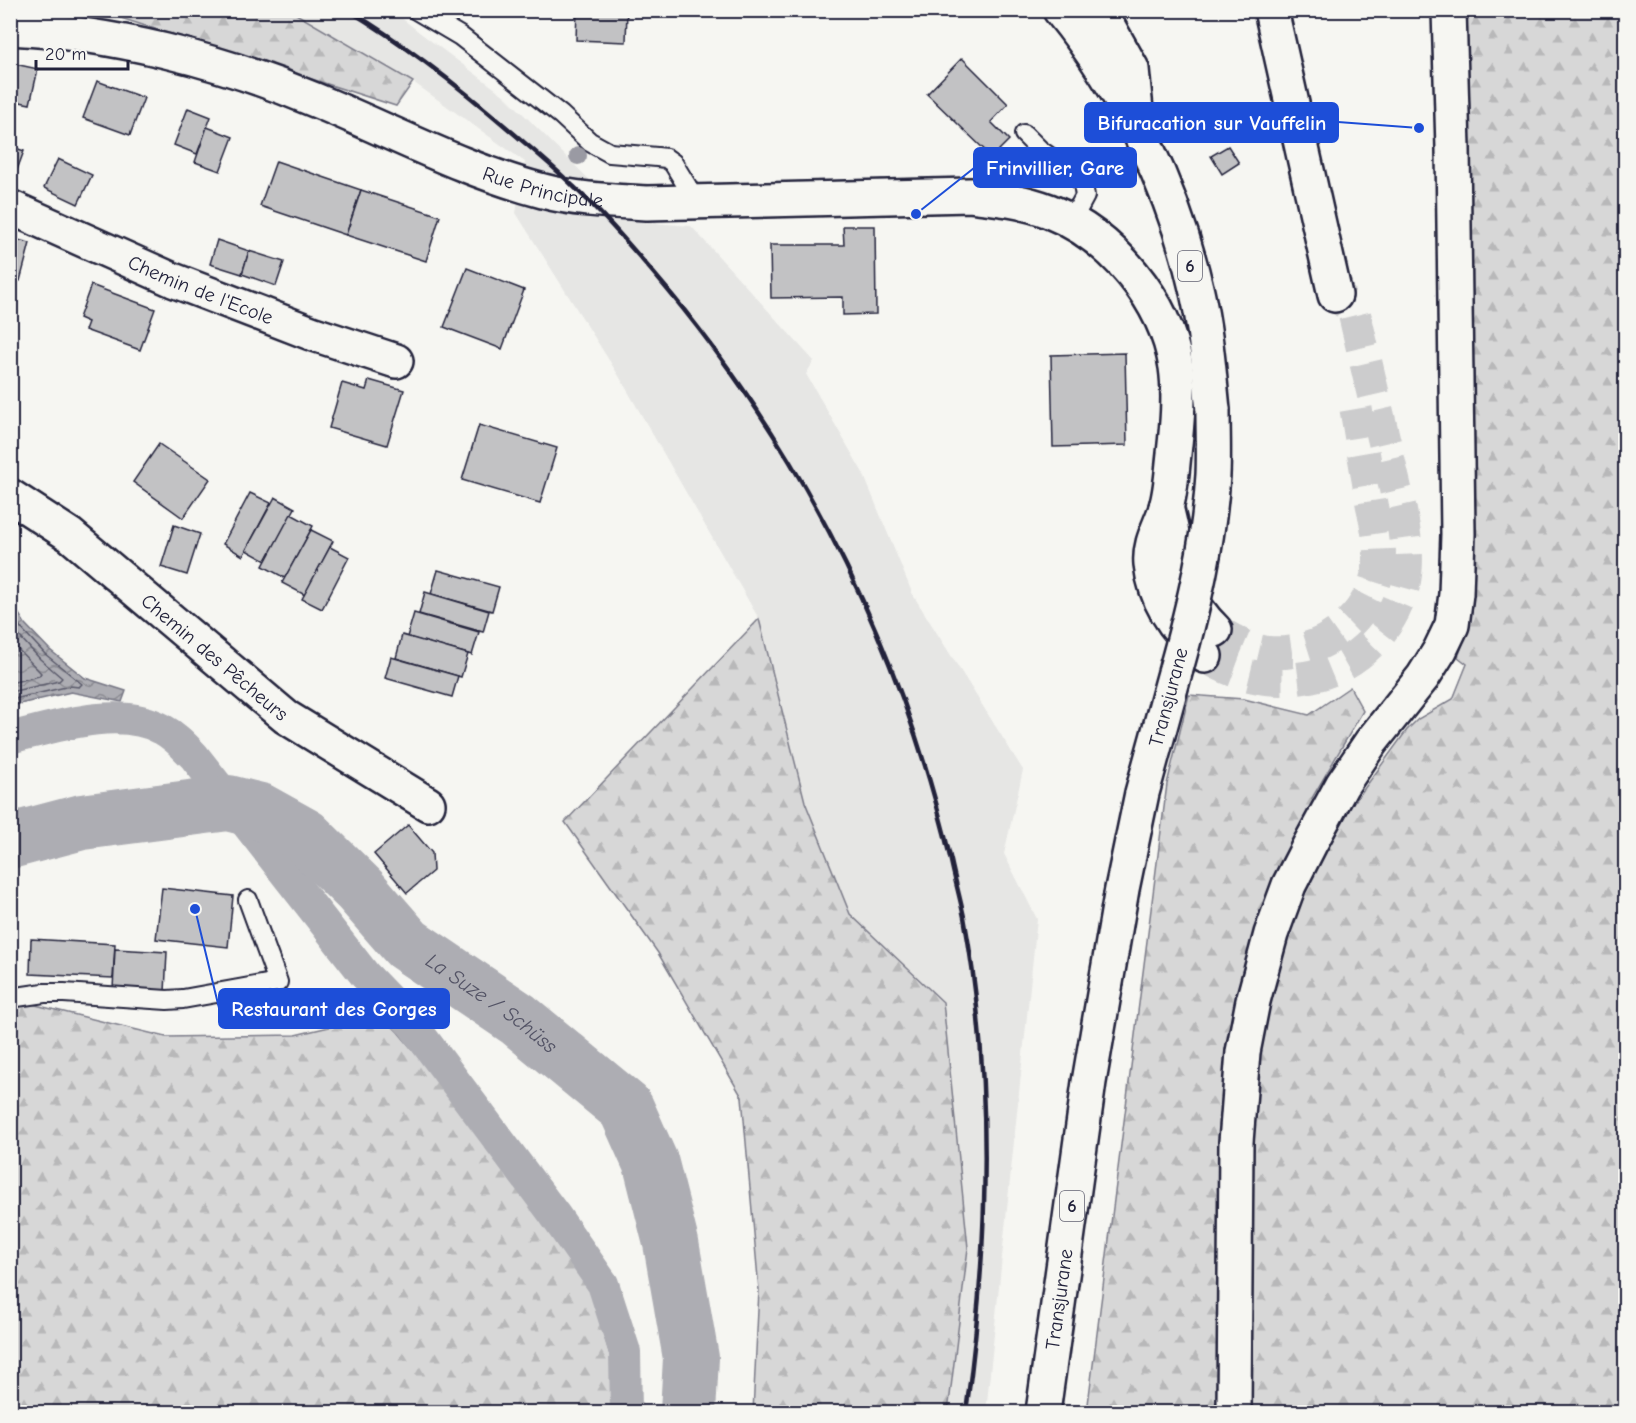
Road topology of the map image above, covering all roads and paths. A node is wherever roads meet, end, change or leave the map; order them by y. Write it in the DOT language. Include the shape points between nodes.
graph roads {
  1 [pos="416,10"];
  2 [pos="1060,10"];
  3 [pos="1099,10"];
  4 [pos="1271,10"];
  5 [pos="1449,10"];
  6 [pos="49,20"];
  7 [pos="10,28"];
  8 [pos="1138,129"];
  9 [pos="1024,134"];
  10 [pos="694,203"];
  11 [pos="10,207"];
  12 [pos="1082,229"];
  13 [pos="1335,295"];
  14 [pos="396,361"];
  15 [pos="10,496"];
  16 [pos="1210,643"];
  17 [pos="428,804"];
  18 [pos="248,900"];
  19 [pos="10,998"];
  20 [pos="1043,1413"];
  21 [pos="1234,1413"];
  1 -- 10 [label="lane" via="460,36 561,114 590,142 610,153 666,158 673,163"];
  2 -- 8 [label="main road, Transjurane / 6"];
  3 -- 8 [label="main road" via="1132,69"];
  4 -- 13 [label="main road"];
  5 -- 21 [label="main road" via="1458,523 1452,625 1423,676 1342,785 1289,885 1271,934 1253,1001 1239,1095"];
  6 -- 7 [label="main road, Rue Principale"];
  6 -- 10 [label="main road, Rue Principale" via="236,71 313,99 471,169 544,192 606,201"];
  8 -- 20 [label="main road, Transjurane / 6, bridge" via="1188,256 1207,348 1213,410 1213,474 1193,608 1143,793 1122,889 1089,1082"];
  9 -- 12 [label="lane" via="1083,184"];
  10 -- 12 [label="main road, Rue Principale" via="970,195 1050,212"];
  11 -- 14 [label="main road, Chemin de l'Ecole" via="173,280"];
  12 -- 16 [label="main road, Rue Principale" via="1123,263 1146,292 1166,330 1176,367 1177,408 1166,507 1178,570"];
  15 -- 17 [label="main road, Chemin des Pêcheurs" via="70,535 286,717"];
  18 -- 19 [label="lane" via="278,982 167,1000 64,993"];
}
